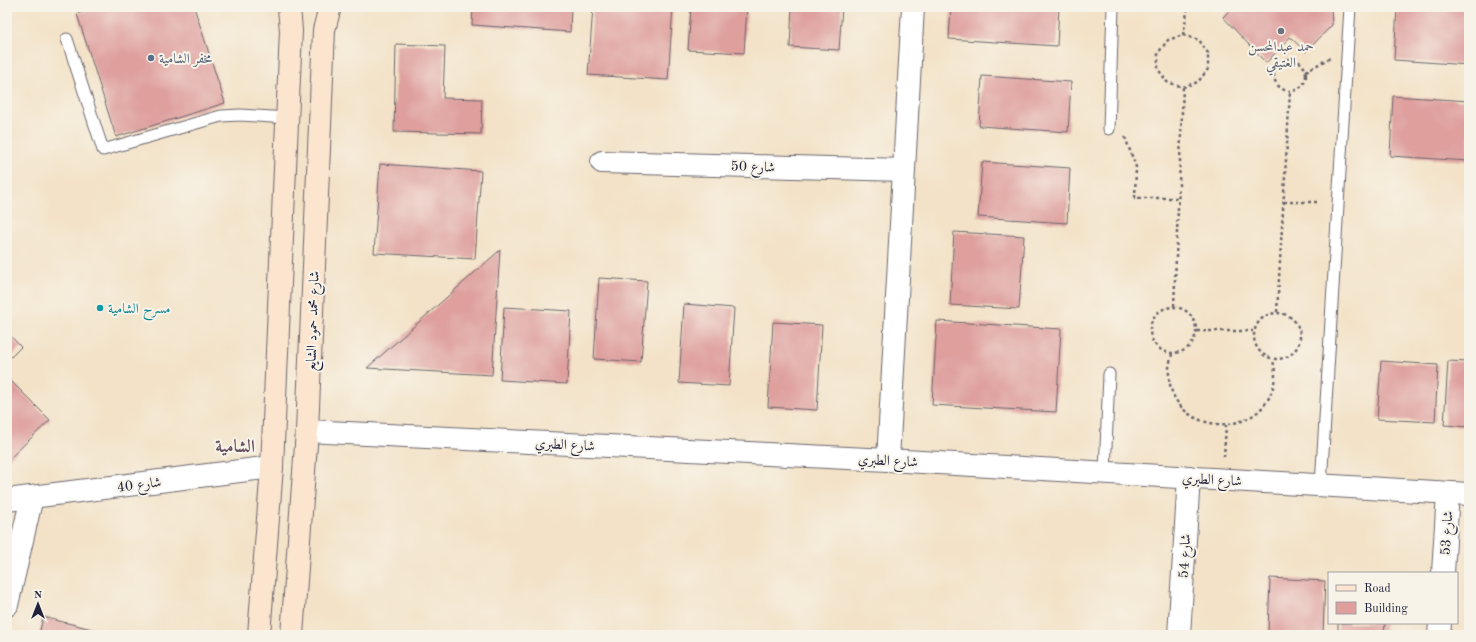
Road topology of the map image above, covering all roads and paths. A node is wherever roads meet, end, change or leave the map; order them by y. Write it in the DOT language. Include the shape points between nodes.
graph roads {
  1 [pos="289,7"];
  2 [pos="330,7"];
  3 [pos="913,7"];
  4 [pos="1112,7"];
  5 [pos="1188,7"];
  6 [pos="1350,7"];
  7 [pos="1183,35"];
  8 [pos="67,39"];
  9 [pos="1348,48"];
  10 [pos="1306,71"];
  11 [pos="1183,87"];
  12 [pos="1290,92"];
  13 [pos="287,118"];
  14 [pos="1109,129"];
  15 [pos="602,162"];
  16 [pos="904,170"];
  17 [pos="1178,198"];
  18 [pos="1284,202"];
  19 [pos="1338,202"];
  20 [pos="1174,306"];
  21 [pos="1277,312"];
  22 [pos="1197,331"];
  23 [pos="1253,332"];
  24 [pos="1172,354"];
  25 [pos="1274,360"];
  26 [pos="1109,374"];
  27 [pos="1226,425"];
  28 [pos="307,431"];
  29 [pos="888,460"];
  30 [pos="272,467"];
  31 [pos="1105,472"];
  32 [pos="1189,477"];
  33 [pos="1223,479"];
  34 [pos="1322,485"];
  35 [pos="1459,494"];
  36 [pos="32,498"];
  37 [pos="7,500"];
  38 [pos="1443,572"];
  39 [pos="7,605"];
  40 [pos="1440,624"];
  41 [pos="259,635"];
  42 [pos="292,635"];
  43 [pos="1179,635"];
  44 [pos="1439,635"];
  1 -- 13 [label="main road" via="291,31"];
  2 -- 28 [label="main road, شارع محمد حمود الشايع" via="324,30"];
  3 -- 16 [label="street"];
  4 -- 14 [label="lane"];
  5 -- 7 [label="path"];
  6 -- 9 [label="lane"];
  7 -- 11 [label="path" via="1199,40 1208,54 1208,69 1198,82"];
  7 -- 11 [label="path" via="1168,40 1158,53 1158,69 1167,82"];
  8 -- 13 [label="lane" via="103,150 221,116"];
  9 -- 10 [label="path"];
  9 -- 19 [label="lane"];
  10 -- 12 [label="path" via="1306,80 1300,88"];
  10 -- 12 [label="path" via="1300,62 1290,59 1281,62 1275,70 1274,80 1280,88"];
  11 -- 17 [label="path"];
  12 -- 18 [label="path"];
  13 -- 30 [label="main road"];
  14 -- 17 [label="path" via="1126,137 1136,167 1135,198"];
  15 -- 16 [label="street, شارع 50"];
  16 -- 29 [label="street"];
  17 -- 20 [label="path"];
  18 -- 19 [label="path"];
  18 -- 21 [label="path"];
  19 -- 34 [label="lane"];
  20 -- 22 [label="path" via="1185,310 1194,319"];
  20 -- 24 [label="path" via="1162,309 1153,317 1149,329 1152,341 1160,350"];
  21 -- 23 [label="path" via="1266,315 1258,322"];
  21 -- 25 [label="path" via="1289,316 1298,326 1300,338 1296,350 1286,358"];
  22 -- 23 [label="path"];
  22 -- 24 [label="path" via="1193,343 1184,351"];
  23 -- 25 [label="path" via="1254,344 1262,355"];
  24 -- 27 [label="path" via="1169,368 1170,384 1175,398 1184,410 1197,419 1211,424"];
  25 -- 27 [label="path" via="1275,375 1265,403 1254,414"];
  26 -- 31 [label="lane"];
  27 -- 33 [label="path"];
  28 -- 29 [label="street, شارع الطبري"];
  28 -- 42 [label="main road, شارع محمد حمود الشايع"];
  29 -- 31 [label="street, شارع الطبري"];
  30 -- 36 [label="street, شارع 40"];
  30 -- 41 [label="main road"];
  31 -- 32 [label="street, شارع الطبري"];
  32 -- 33 [label="street, شارع الطبري"];
  32 -- 43 [label="street, شارع 54"];
  33 -- 34 [label="street, شارع الطبري"];
  34 -- 35 [label="street, شارع الطبري"];
  35 -- 38 [label="street, شارع 53"];
  36 -- 37 [label="street, شارع 40"];
  36 -- 39 [label="street"];
  40 -- 44 [label="street"];
}
